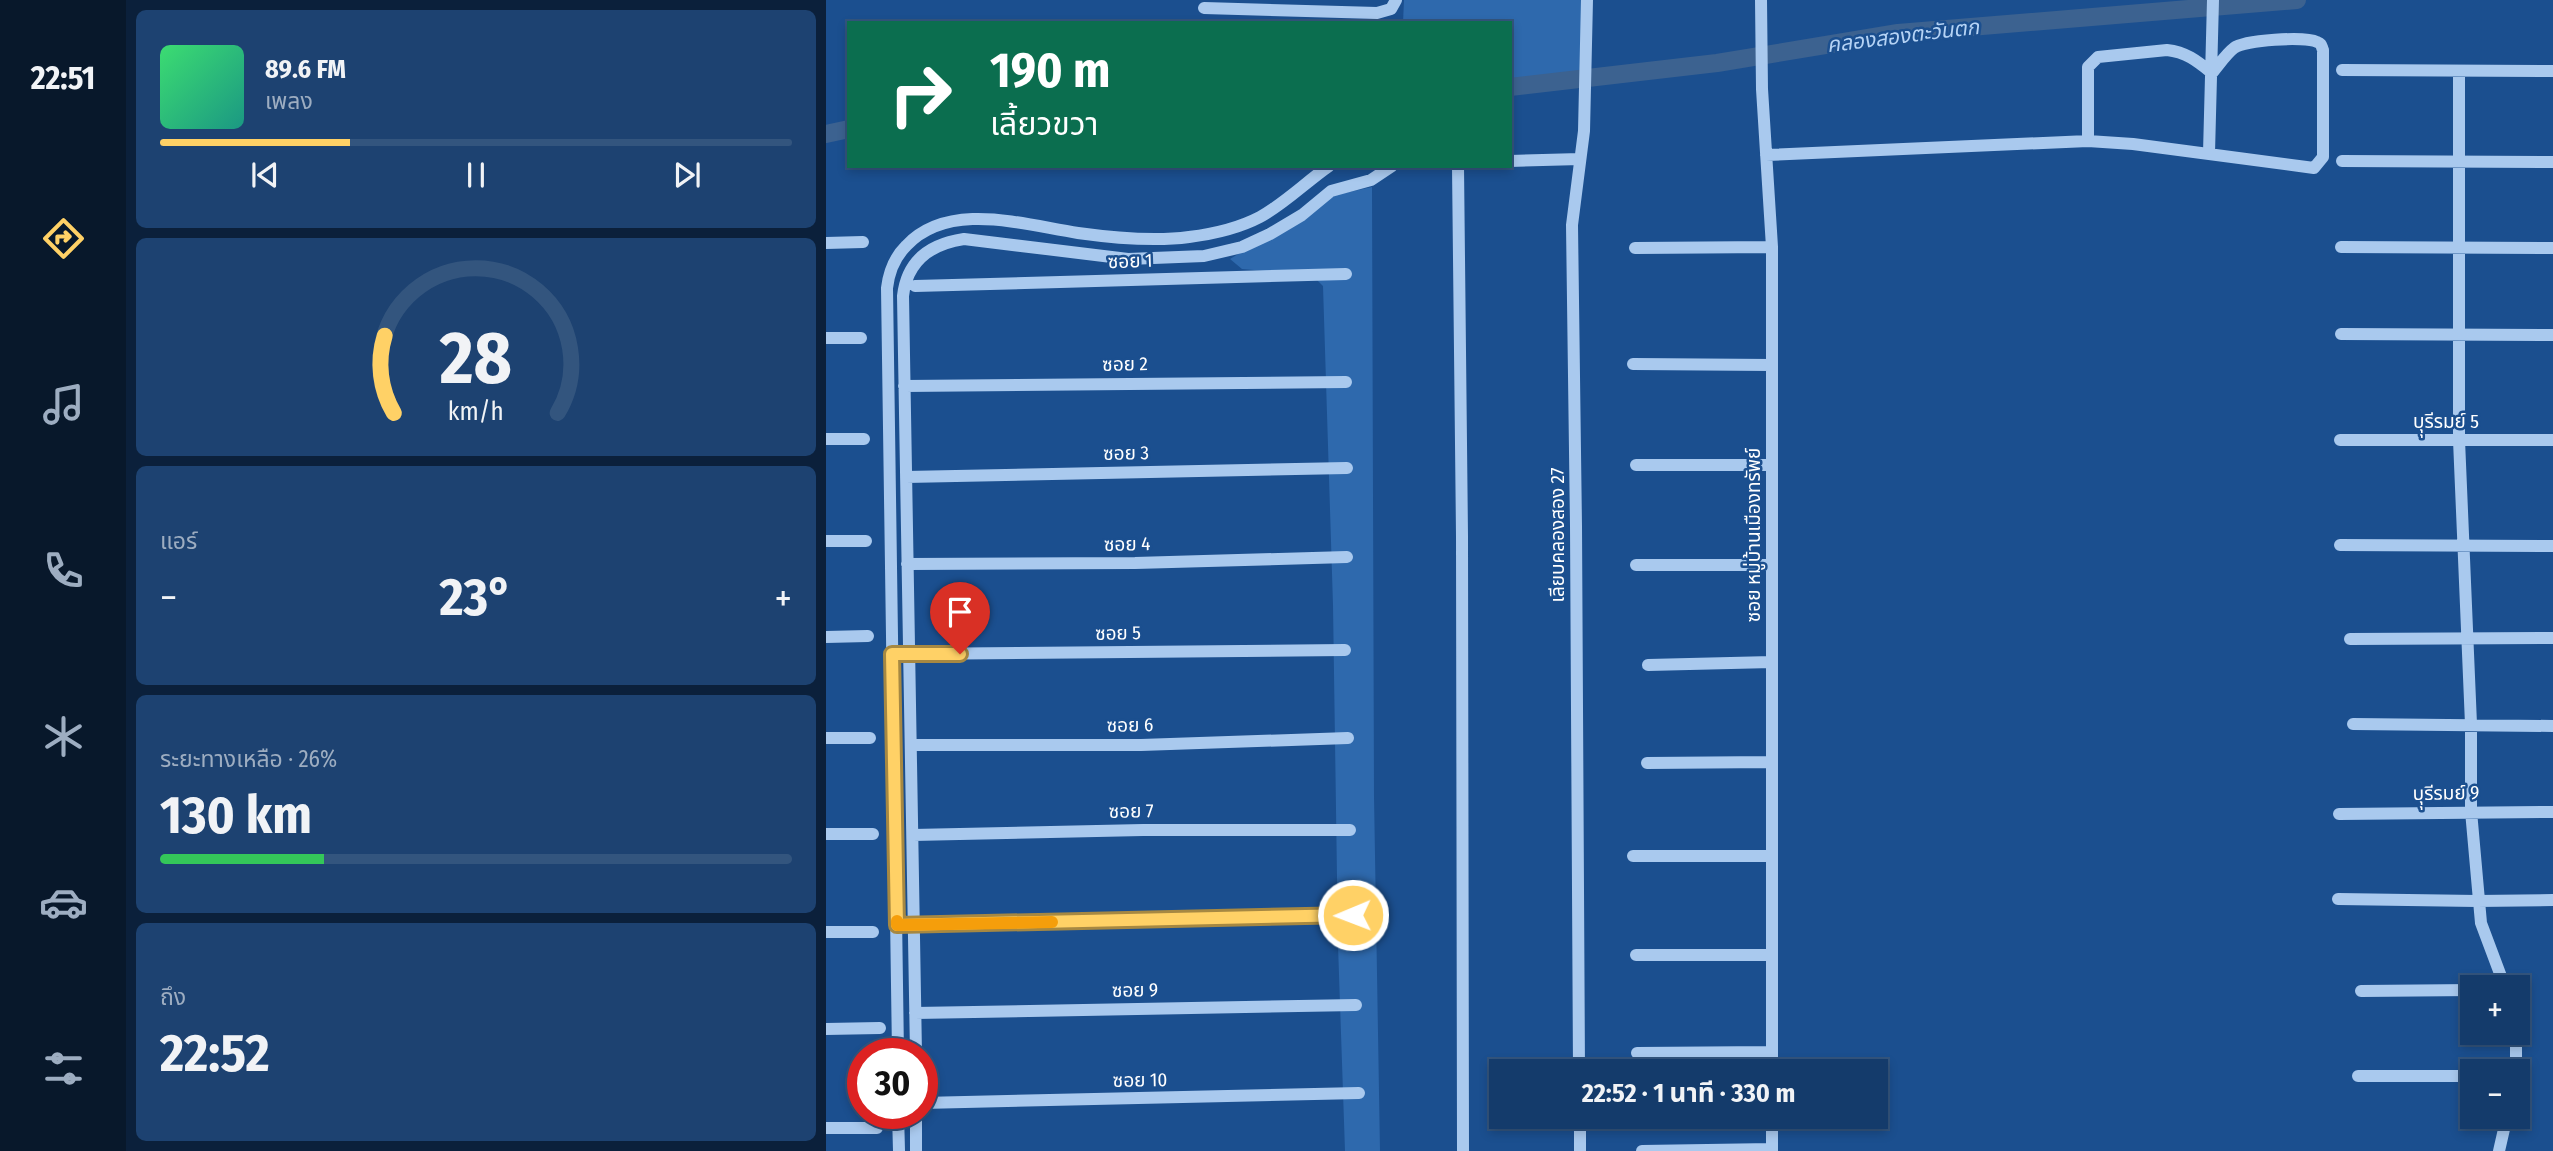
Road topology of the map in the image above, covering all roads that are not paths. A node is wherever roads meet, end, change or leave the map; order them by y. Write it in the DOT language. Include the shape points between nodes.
graph roads {
  1 [pos="1396,0"];
  2 [pos="1587,0"];
  3 [pos="1761,0"];
  4 [pos="2214,0"];
  5 [pos="1204,8"];
  6 [pos="2212,66"];
  7 [pos="2342,70"];
  8 [pos="2459,71"];
  9 [pos="2553,71"];
  10 [pos="2088,141"];
  11 [pos="2209,153"];
  12 [pos="1766,155"];
  13 [pos="1580,159"];
  14 [pos="1512,161"];
  15 [pos="2342,161"];
  16 [pos="2459,162"];
  17 [pos="2553,162"];
  18 [pos="1326,168"];
  19 [pos="1389,168"];
  20 [pos="1458,168"];
  21 [pos="1261,217"];
  22 [pos="1270,234"];
  23 [pos="1116,237"];
  24 [pos="863,242"];
  25 [pos="826,243"];
  26 [pos="1772,247"];
  27 [pos="2341,247"];
  28 [pos="2459,247"];
  29 [pos="1635,248"];
  30 [pos="2553,248"];
  31 [pos="1111,256"];
  32 [pos="1128,259"];
  33 [pos="1346,274"];
  34 [pos="1129,281"];
  35 [pos="915,286"];
  36 [pos="2341,334"];
  37 [pos="2459,335"];
  38 [pos="2553,335"];
  39 [pos="826,338"];
  40 [pos="862,338"];
  41 [pos="1633,364"];
  42 [pos="1772,365"];
  43 [pos="1346,382"];
  44 [pos="904,386"];
  45 [pos="826,439"];
  46 [pos="864,439"];
  47 [pos="2340,440"];
  48 [pos="2459,440"];
  49 [pos="2552,441"];
  50 [pos="1636,465"];
  51 [pos="1772,466"];
  52 [pos="1347,468"];
  53 [pos="906,477"];
  54 [pos="826,541"];
  55 [pos="866,541"];
  56 [pos="2340,545"];
  57 [pos="2463,546"];
  58 [pos="2553,546"];
  59 [pos="1347,558"];
  60 [pos="907,564"];
  61 [pos="1636,565"];
  62 [pos="1772,565"];
  63 [pos="869,636"];
  64 [pos="826,637"];
  65 [pos="2469,637"];
  66 [pos="2553,638"];
  67 [pos="2350,639"];
  68 [pos="1345,650"];
  69 [pos="892,654"];
  70 [pos="909,655"];
  71 [pos="1772,662"];
  72 [pos="1648,665"];
  73 [pos="2353,724"];
  74 [pos="2472,724"];
  75 [pos="2553,726"];
  76 [pos="826,738"];
  77 [pos="870,738"];
  78 [pos="1348,738"];
  79 [pos="911,745"];
  80 [pos="1772,762"];
  81 [pos="1647,763"];
  82 [pos="2471,811"];
  83 [pos="2553,812"];
  84 [pos="2339,814"];
  85 [pos="1350,830"];
  86 [pos="826,834"];
  87 [pos="873,834"];
  88 [pos="913,835"];
  89 [pos="1633,856"];
  90 [pos="1772,856"];
  91 [pos="2339,899"];
  92 [pos="2553,900"];
  93 [pos="2477,901"];
  94 [pos="1353,915"];
  95 [pos="914,924"];
  96 [pos="897,925"];
  97 [pos="826,932"];
  98 [pos="873,932"];
  99 [pos="1636,955"];
  100 [pos="1772,955"];
  101 [pos="2500,975"];
  102 [pos="2460,990"];
  103 [pos="2361,991"];
  104 [pos="1356,1005"];
  105 [pos="915,1013"];
  106 [pos="880,1028"];
  107 [pos="826,1029"];
  108 [pos="898,1038"];
  109 [pos="916,1038"];
  110 [pos="1772,1052"];
  111 [pos="1637,1053"];
  112 [pos="1579,1059"];
  113 [pos="1772,1059"];
  114 [pos="2358,1076"];
  115 [pos="2460,1076"];
  116 [pos="1359,1093"];
  117 [pos="938,1104"];
  118 [pos="826,1128"];
  119 [pos="847,1128"];
  120 [pos="898,1129"];
  121 [pos="916,1129"];
  122 [pos="1580,1129"];
  123 [pos="1772,1129"];
  124 [pos="2504,1129"];
  125 [pos="1772,1150"];
  126 [pos="899,1151"];
  127 [pos="916,1151"];
  128 [pos="1463,1151"];
  129 [pos="1580,1151"];
  130 [pos="1642,1151"];
  131 [pos="2499,1151"];
  1 -- 5 [label="street" via="1391,9 1377,13"];
  2 -- 13 [label="street, เลียบคลองสอง 27"];
  3 -- 12 [label="street, ซอย หมู่บ้านเมืองทรัพย์"];
  4 -- 6 [label="street"];
  6 -- 10 [label="street" via="2167,50 2098,57 2088,67"];
  6 -- 11 [label="street"];
  6 -- 11 [label="street" via="2242,44 2288,39 2320,44 2324,57 2323,157 2314,167 2307,167"];
  7 -- 8 [label="street"];
  8 -- 9 [label="street"];
  8 -- 16 [label="street"];
  10 -- 11 [label="street"];
  10 -- 12 [label="street"];
  12 -- 26 [label="street, ซอย หมู่บ้านเมืองทรัพย์"];
  13 -- 14 [label="street"];
  13 -- 112 [label="street, เลียบคลองสอง 27" via="1572,225"];
  15 -- 16 [label="street"];
  16 -- 17 [label="street"];
  16 -- 28 [label="street"];
  18 -- 21 [label="street"];
  19 -- 22 [label="street" via="1370,180 1331,191"];
  20 -- 128 [label="street"];
  21 -- 22 [label="street"];
  21 -- 23 [label="street" via="1224,231 1188,237"];
  22 -- 32 [label="street" via="1204,256"];
  23 -- 31 [label="street"];
  23 -- 69 [label="street" via="1008,221 943,223 925,229 911,241 890,270"];
  24 -- 25 [label="street"];
  26 -- 29 [label="street"];
  26 -- 42 [label="street, ซอย หมู่บ้านเมืองทรัพย์"];
  27 -- 28 [label="street"];
  28 -- 30 [label="street"];
  28 -- 37 [label="street"];
  31 -- 32 [label="street"];
  31 -- 44 [label="street" via="964,239 937,245 917,261 904,284"];
  32 -- 34 [label="street"];
  33 -- 34 [label="street, ซอย 1"];
  34 -- 35 [label="street, ซอย 1"];
  36 -- 37 [label="street"];
  37 -- 38 [label="street"];
  37 -- 48 [label="street"];
  39 -- 40 [label="street"];
  41 -- 42 [label="street"];
  42 -- 51 [label="street, ซอย หมู่บ้านเมืองทรัพย์"];
  43 -- 44 [label="street, ซอย 2"];
  44 -- 53 [label="street"];
  45 -- 46 [label="street"];
  47 -- 48 [label="street, บุุรีรมย์ 5"];
  48 -- 49 [label="street, บุุรีรมย์ 5"];
  48 -- 57 [label="street"];
  50 -- 51 [label="street"];
  51 -- 62 [label="street, ซอย หมู่บ้านเมืองทรัพย์"];
  52 -- 53 [label="street, ซอย 3"];
  53 -- 60 [label="street"];
  54 -- 55 [label="street"];
  56 -- 57 [label="street"];
  57 -- 58 [label="street"];
  57 -- 65 [label="street"];
  59 -- 60 [label="street, ซอย 4"];
  60 -- 70 [label="street"];
  61 -- 62 [label="street"];
  62 -- 71 [label="street, ซอย หมู่บ้านเมืองทรัพย์"];
  63 -- 64 [label="street"];
  65 -- 66 [label="street"];
  65 -- 67 [label="street"];
  65 -- 74 [label="street"];
  68 -- 70 [label="street, ซอย 5"];
  69 -- 70 [label="street, ซอย 5"];
  69 -- 96 [label="street"];
  70 -- 79 [label="street"];
  71 -- 72 [label="street"];
  71 -- 80 [label="street, ซอย หมู่บ้านเมืองทรัพย์"];
  73 -- 74 [label="street"];
  74 -- 75 [label="street"];
  74 -- 82 [label="street"];
  76 -- 77 [label="street"];
  78 -- 79 [label="street, ซอย 6" via="1141,745"];
  79 -- 88 [label="street"];
  80 -- 81 [label="street"];
  80 -- 90 [label="street, ซอย หมู่บ้านเมืองทรัพย์"];
  82 -- 83 [label="street, บุุรีรมย์ 9"];
  82 -- 84 [label="street, บุุรีรมย์ 9"];
  82 -- 93 [label="street"];
  85 -- 88 [label="street, ซอย 7"];
  86 -- 87 [label="street"];
  88 -- 95 [label="street"];
  89 -- 90 [label="street"];
  90 -- 100 [label="street, ซอย หมู่บ้านเมืองทรัพย์"];
  91 -- 93 [label="street"];
  92 -- 93 [label="street"];
  93 -- 101 [label="street"];
  94 -- 95 [label="street"];
  95 -- 96 [label="street"];
  95 -- 105 [label="street"];
  96 -- 108 [label="street"];
  97 -- 98 [label="street"];
  99 -- 100 [label="street"];
  100 -- 110 [label="street, ซอย หมู่บ้านเมืองทรัพย์"];
  102 -- 103 [label="street"];
  104 -- 105 [label="street, ซอย 9"];
  105 -- 109 [label="street"];
  106 -- 107 [label="street"];
  110 -- 111 [label="street"];
  110 -- 113 [label="street, ซอย หมู่บ้านเมืองทรัพย์"];
  114 -- 115 [label="street"];
  116 -- 117 [label="street, ซอย 10"];
  118 -- 119 [label="street"];
  120 -- 126 [label="street"];
  121 -- 127 [label="street"];
  122 -- 129 [label="street"];
  123 -- 125 [label="street"];
  124 -- 131 [label="street"];
  125 -- 130 [label="street"];
}
